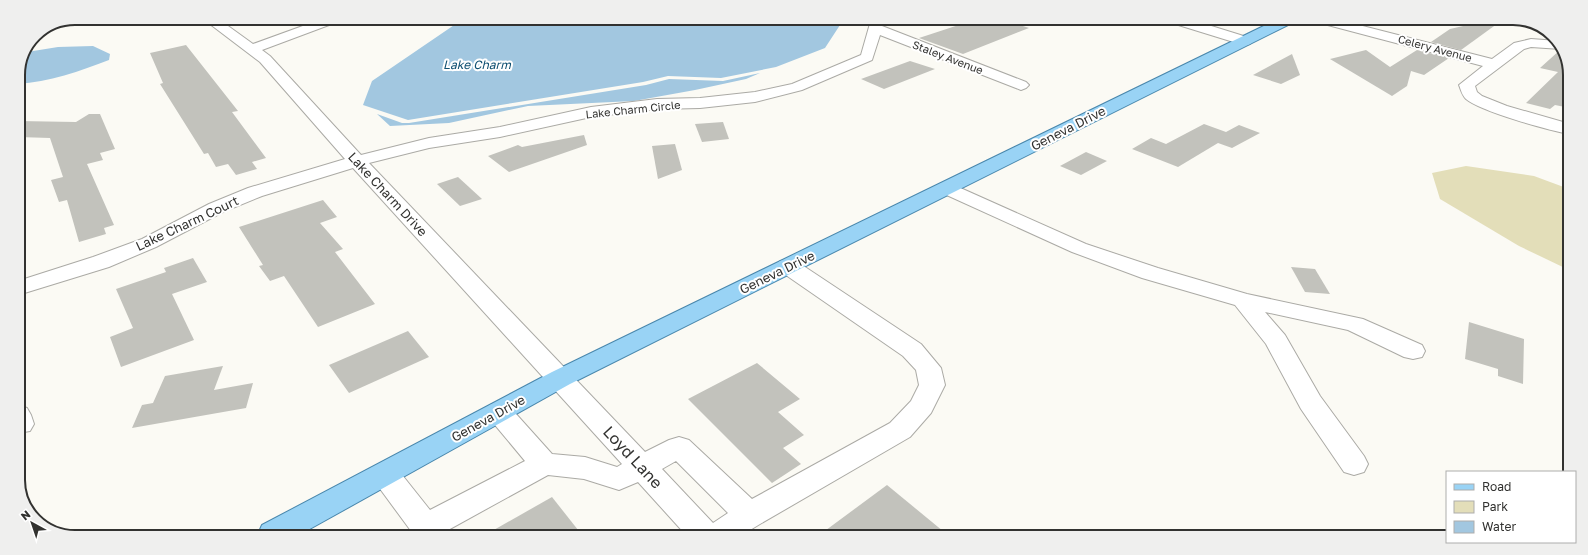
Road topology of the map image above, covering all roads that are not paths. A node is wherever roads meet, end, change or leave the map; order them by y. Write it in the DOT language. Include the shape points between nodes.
graph roads {
  1 [pos="218,25"];
  2 [pos="317,25"];
  3 [pos="876,25"];
  4 [pos="878,25"];
  5 [pos="1193,25"];
  6 [pos="1277,25"];
  7 [pos="1344,25"];
  8 [pos="1245,41"];
  9 [pos="1552,44"];
  10 [pos="253,49"];
  11 [pos="1494,64"];
  12 [pos="1021,85"];
  13 [pos="1563,127"];
  14 [pos="357,161"];
  15 [pos="947,188"];
  16 [pos="788,266"];
  17 [pos="25,286"];
  18 [pos="1243,300"];
  19 [pos="1413,351"];
  20 [pos="561,378"];
  21 [pos="499,412"];
  22 [pos="544,464"];
  23 [pos="1354,464"];
  24 [pos="643,466"];
  25 [pos="385,474"];
  26 [pos="749,515"];
  27 [pos="280,530"];
  28 [pos="701,530"];
  29 [pos="726,530"];
  1 -- 10 [label="street, Lake Charm Drive"];
  2 -- 10 [label="street"];
  3 -- 14 [label="street, Lake Charm Circle" via="867,57 797,87 755,97 591,112 500,132 429,143"];
  4 -- 12 [label="street, Staley Avenue"];
  5 -- 8 [label="street"];
  6 -- 8 [label="main road, Geneva Drive"];
  7 -- 11 [label="street, Celery Avenue"];
  8 -- 15 [label="main road, Geneva Drive"];
  9 -- 11 [label="street" via="1531,43 1519,46"];
  10 -- 14 [label="street, Lake Charm Drive"];
  11 -- 13 [label="street" via="1467,85 1470,95 1504,110"];
  14 -- 17 [label="street, Lake Charm Court" via="255,192 216,208 149,243 101,262"];
  14 -- 20 [label="street, Lake Charm Drive"];
  15 -- 16 [label="main road, Geneva Drive"];
  15 -- 18 [label="street" via="1079,248"];
  16 -- 20 [label="main road, Geneva Drive"];
  16 -- 26 [label="street" via="912,350 928,368 932,385 922,406 900,430"];
  18 -- 19 [label="street" via="1355,324"];
  18 -- 23 [label="street" via="1276,341 1310,402"];
  20 -- 21 [label="main road, Geneva Drive"];
  20 -- 24 [label="street, Loyd Lane"];
  21 -- 22 [label="street"];
  21 -- 25 [label="main road, Geneva Drive"];
  22 -- 24 [label="street" via="585,468 619,479"];
  22 -- 25 [label="street" via="426,527"];
  24 -- 26 [label="street" via="679,447"];
  24 -- 28 [label="street, Loyd Lane"];
  25 -- 27 [label="main road, Geneva Drive"];
  26 -- 29 [label="street"];
}
